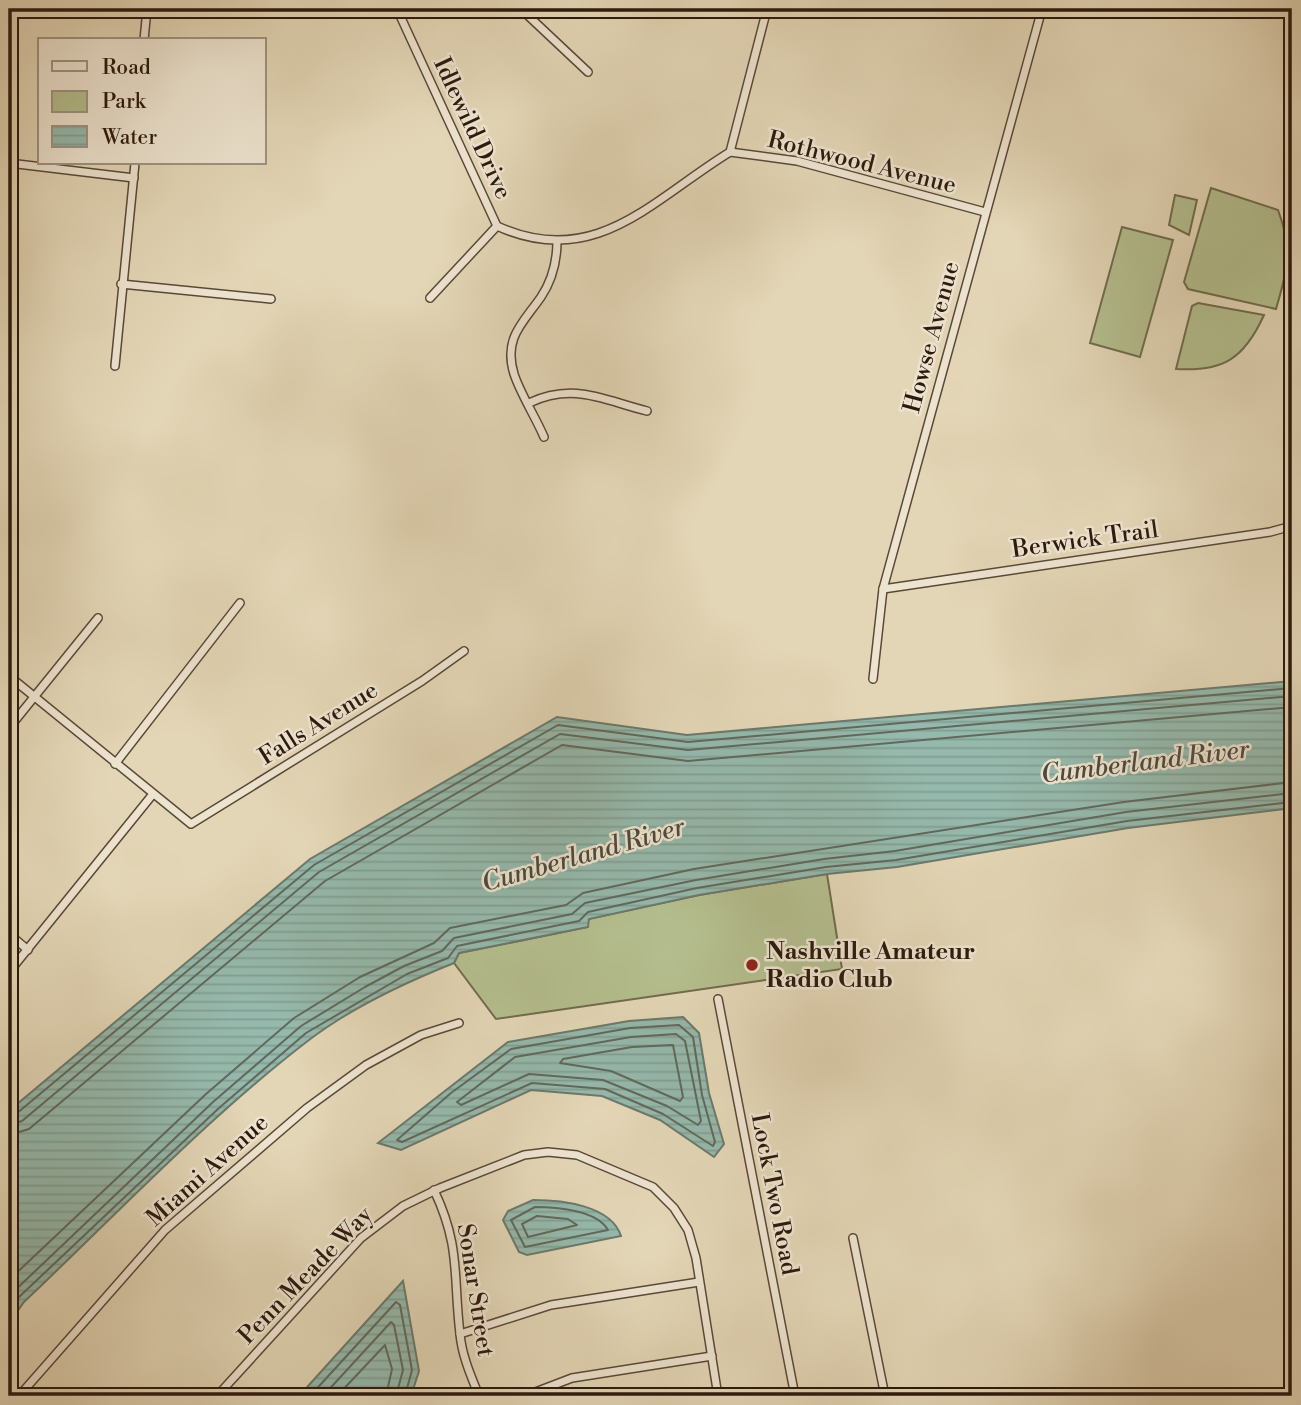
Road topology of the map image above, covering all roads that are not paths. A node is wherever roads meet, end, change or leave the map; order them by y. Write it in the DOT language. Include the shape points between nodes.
graph roads {
  1 [pos="147,9"];
  2 [pos="397,9"];
  3 [pos="521,9"];
  4 [pos="766,9"];
  5 [pos="1042,9"];
  6 [pos="144,38"];
  7 [pos="588,72"];
  8 [pos="730,152"];
  9 [pos="9,163"];
  10 [pos="135,164"];
  11 [pos="134,178"];
  12 [pos="985,212"];
  13 [pos="496,226"];
  14 [pos="557,240"];
  15 [pos="121,284"];
  16 [pos="430,298"];
  17 [pos="271,299"];
  18 [pos="115,366"];
  19 [pos="529,403"];
  20 [pos="647,411"];
  21 [pos="544,437"];
  22 [pos="1292,526"];
  23 [pos="883,589"];
  24 [pos="240,603"];
  25 [pos="98,618"];
  26 [pos="464,651"];
  27 [pos="9,676"];
  28 [pos="873,679"];
  29 [pos="34,698"];
  30 [pos="9,728"];
  31 [pos="115,764"];
  32 [pos="153,794"];
  33 [pos="9,934"];
  34 [pos="27,950"];
  35 [pos="9,972"];
  36 [pos="718,999"];
  37 [pos="459,1023"];
  38 [pos="434,1190"];
  39 [pos="853,1238"];
  40 [pos="699,1282"];
  41 [pos="460,1334"];
  42 [pos="712,1356"];
  43 [pos="19,1396"];
  44 [pos="217,1396"];
  45 [pos="479,1396"];
  46 [pos="524,1396"];
  47 [pos="718,1396"];
  48 [pos="795,1396"];
  49 [pos="885,1396"];
  1 -- 6 [label="street"];
  2 -- 13 [label="street, Idlewild Drive"];
  3 -- 7 [label="street"];
  4 -- 8 [label="street"];
  5 -- 12 [label="street, Howse Avenue"];
  8 -- 12 [label="street, Rothwood Avenue" via="797,162"];
  8 -- 14 [label="street, Idlewild Drive" via="651,207 601,235"];
  9 -- 11 [label="street"];
  10 -- 11 [label="street"];
  11 -- 15 [label="street"];
  12 -- 23 [label="street, Howse Avenue"];
  13 -- 14 [label="street, Idlewild Drive" via="518,236"];
  13 -- 16 [label="street"];
  14 -- 19 [label="street" via="551,280 511,340 514,374"];
  15 -- 17 [label="street"];
  15 -- 18 [label="street"];
  19 -- 20 [label="street" via="550,394 575,392"];
  19 -- 21 [label="street"];
  22 -- 23 [label="street, Berwick Trail"];
  23 -- 28 [label="street, Howse Avenue"];
  24 -- 31 [label="street"];
  25 -- 29 [label="street"];
  26 -- 32 [label="street, Falls Avenue" via="190,823"];
  27 -- 29 [label="street"];
  29 -- 30 [label="street"];
  29 -- 31 [label="street"];
  31 -- 32 [label="street"];
  32 -- 34 [label="street"];
  33 -- 34 [label="street"];
  34 -- 35 [label="street"];
  36 -- 48 [label="street, Lock Two Road"];
  37 -- 43 [label="street, Miami Avenue" via="421,1035 366,1065 307,1108 165,1230"];
  38 -- 40 [label="street, Penn Meade Way" via="524,1155 577,1155 653,1187 674,1208 688,1230"];
  38 -- 41 [label="street, Sonar Street" via="455,1246"];
  38 -- 44 [label="street, Penn Meade Way" via="361,1238"];
  39 -- 49 [label="street"];
  40 -- 41 [label="street" via="551,1305"];
  40 -- 42 [label="street, Penn Meade Way"];
  41 -- 45 [label="street, Sonar Street"];
  42 -- 46 [label="street" via="572,1378"];
  42 -- 47 [label="street, Penn Meade Way"];
}
